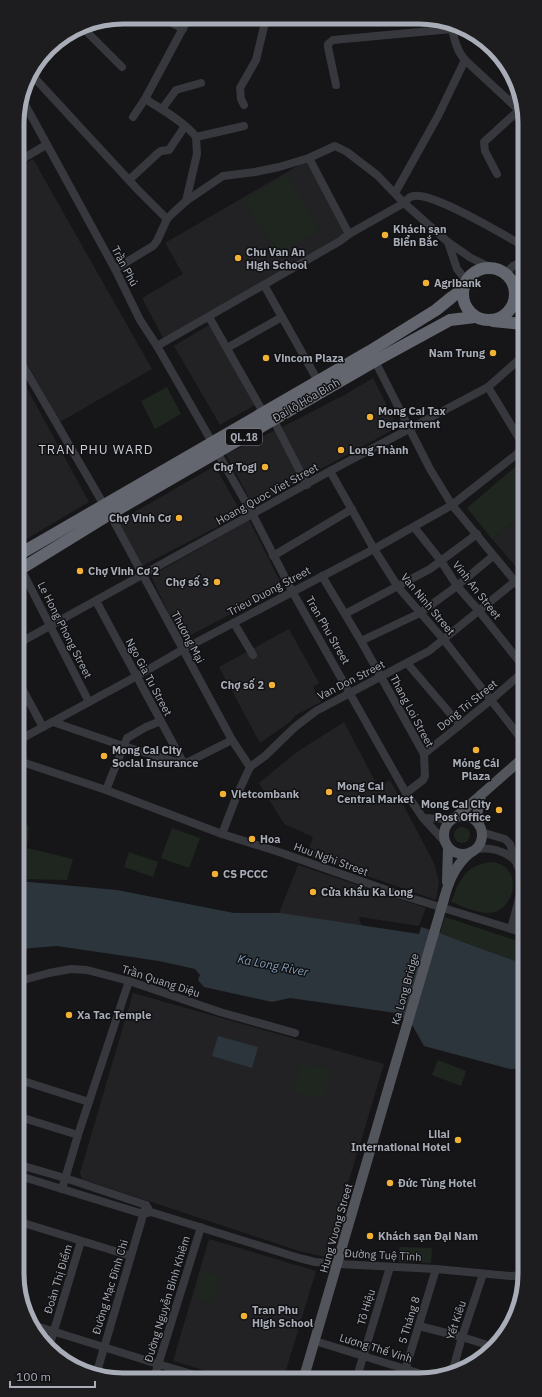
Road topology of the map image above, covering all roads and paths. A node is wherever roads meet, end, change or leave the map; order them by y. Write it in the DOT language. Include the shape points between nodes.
graph roads {
  1 [pos="174,24"];
  2 [pos="186,24"];
  3 [pos="265,24"];
  4 [pos="445,28"];
  5 [pos="183,29"];
  6 [pos="453,30"];
  7 [pos="86,31"];
  8 [pos="465,60"];
  9 [pos="122,67"];
  10 [pos="35,79"];
  11 [pos="201,83"];
  12 [pos="336,85"];
  13 [pos="515,97"];
  14 [pos="145,99"];
  15 [pos="510,100"];
  16 [pos="244,105"];
  17 [pos="26,106"];
  18 [pos="517,107"];
  19 [pos="162,109"];
  20 [pos="517,113"];
  21 [pos="133,117"];
  22 [pos="185,126"];
  23 [pos="244,126"];
  24 [pos="196,137"];
  25 [pos="46,145"];
  26 [pos="24,158"];
  27 [pos="309,158"];
  28 [pos="497,174"];
  29 [pos="129,180"];
  30 [pos="395,193"];
  31 [pos="186,201"];
  32 [pos="404,203"];
  33 [pos="167,219"];
  34 [pos="349,234"];
  35 [pos="448,242"];
  36 [pos="518,243"];
  37 [pos="518,264"];
  38 [pos="490,267"];
  39 [pos="115,269"];
  40 [pos="506,273"];
  41 [pos="518,279"];
  42 [pos="264,285"];
  43 [pos="465,285"];
  44 [pos="518,303"];
  45 [pos="209,317"];
  46 [pos="282,317"];
  47 [pos="480,318"];
  48 [pos="518,323"];
  49 [pos="157,346"];
  50 [pos="227,348"];
  51 [pos="372,356"];
  52 [pos="518,361"];
  53 [pos="24,368"];
  54 [pos="318,381"];
  55 [pos="488,387"];
  56 [pos="263,412"];
  57 [pos="273,419"];
  58 [pos="409,428"];
  59 [pos="518,436"];
  60 [pos="214,447"];
  61 [pos="518,453"];
  62 [pos="330,471"];
  63 [pos="307,485"];
  64 [pos="452,505"];
  65 [pos="352,509"];
  66 [pos="107,510"];
  67 [pos="253,515"];
  68 [pos="414,527"];
  69 [pos="477,534"];
  70 [pos="374,549"];
  71 [pos="24,552"];
  72 [pos="273,556"];
  73 [pos="493,556"];
  74 [pos="441,561"];
  75 [pos="24,567"];
  76 [pos="144,575"];
  77 [pos="322,576"];
  78 [pos="24,577"];
  79 [pos="518,579"];
  80 [pos="515,582"];
  81 [pos="518,585"];
  82 [pos="457,586"];
  83 [pos="398,587"];
  84 [pos="292,591"];
  85 [pos="96,601"];
  86 [pos="480,611"];
  87 [pos="420,613"];
  88 [pos="345,614"];
  89 [pos="234,623"];
  90 [pos="50,626"];
  91 [pos="444,640"];
  92 [pos="24,641"];
  93 [pos="361,641"];
  94 [pos="182,650"];
  95 [pos="253,655"];
  96 [pos="518,660"];
  97 [pos="407,664"];
  98 [pos="137,676"];
  99 [pos="518,676"];
  100 [pos="381,677"];
  101 [pos="24,692"];
  102 [pos="350,693"];
  103 [pos="491,700"];
  104 [pos="90,702"];
  105 [pos="161,721"];
  106 [pos="53,722"];
  107 [pos="460,725"];
  108 [pos="43,727"];
  109 [pos="518,735"];
  110 [pos="24,737"];
  111 [pos="232,740"];
  112 [pos="123,746"];
  113 [pos="424,754"];
  114 [pos="518,762"];
  115 [pos="24,763"];
  116 [pos="184,764"];
  117 [pos="250,767"];
  118 [pos="106,790"];
  119 [pos="406,793"];
  120 [pos="481,795"];
  121 [pos="455,817"];
  122 [pos="423,818"];
  123 [pos="480,828"];
  124 [pos="222,834"];
  125 [pos="447,845"];
  126 [pos="473,850"];
  127 [pos="518,857"];
  128 [pos="515,860"];
  129 [pos="518,866"];
  130 [pos="447,888"];
  131 [pos="518,904"];
  132 [pos="511,929"];
  133 [pos="518,931"];
  134 [pos="24,980"];
  135 [pos="129,981"];
  136 [pos="295,1033"];
  137 [pos="24,1081"];
  138 [pos="389,1086"];
  139 [pos="89,1102"];
  140 [pos="24,1118"];
  141 [pos="78,1135"];
  142 [pos="24,1166"];
  143 [pos="24,1177"];
  144 [pos="65,1178"];
  145 [pos="62,1189"];
  146 [pos="147,1213"];
  147 [pos="24,1223"];
  148 [pos="201,1226"];
  149 [pos="81,1241"];
  150 [pos="131,1256"];
  151 [pos="338,1264"];
  152 [pos="390,1267"];
  153 [pos="436,1269"];
  154 [pos="483,1274"];
  155 [pos="518,1276"];
  156 [pos="419,1326"];
  157 [pos="39,1327"];
  158 [pos="53,1331"];
  159 [pos="462,1336"];
  160 [pos="51,1341"];
  161 [pos="315,1341"];
  162 [pos="487,1345"];
  163 [pos="104,1348"];
  164 [pos="363,1355"];
  165 [pos="158,1364"];
  166 [pos="454,1366"];
  167 [pos="98,1370"];
  168 [pos="155,1373"];
  169 [pos="191,1373"];
  170 [pos="305,1373"];
  171 [pos="358,1373"];
  172 [pos="405,1373"];
  1 -- 5 [label="street"];
  2 -- 5 [label="street"];
  3 -- 16 [label="street" via="256,60 240,88"];
  4 -- 12 [label="street" via="333,40 328,47"];
  5 -- 14 [label="street"];
  6 -- 8 [label="street" via="456,45"];
  7 -- 9 [label="street"];
  8 -- 15 [label="street"];
  8 -- 30 [label="street" via="438,116"];
  10 -- 29 [label="street"];
  11 -- 19 [label="street" via="176,90"];
  13 -- 15 [label="street"];
  14 -- 19 [label="street"];
  14 -- 21 [label="street"];
  15 -- 18 [label="street"];
  17 -- 25 [label="street, Trần Phú"];
  19 -- 22 [label="street"];
  20 -- 28 [label="street" via="484,142 485,151"];
  22 -- 24 [label="street"];
  22 -- 29 [label="street" via="169,150 161,151"];
  23 -- 24 [label="street"];
  24 -- 31 [label="street" via="197,154"];
  25 -- 26 [label="street"];
  25 -- 39 [label="street, Trần Phú"];
  27 -- 30 [label="street" via="337,147 377,175"];
  27 -- 31 [label="street" via="256,172 223,176"];
  27 -- 34 [label="street"];
  29 -- 33 [label="street"];
  30 -- 32 [label="street"];
  31 -- 33 [label="street"];
  32 -- 34 [label="street"];
  32 -- 35 [label="street"];
  32 -- 36 [label="street" via="416,195 434,200 474,218"];
  33 -- 39 [label="street" via="153,246"];
  34 -- 42 [label="street"];
  35 -- 38 [label="street"];
  35 -- 43 [label="street"];
  37 -- 40 [label="street"];
  38 -- 40 [label="highway"];
  38 -- 43 [label="highway, QL.18" via="476,271"];
  39 -- 49 [label="street, Trần Phú" via="140,320"];
  40 -- 41 [label="highway, QL.18"];
  41 -- 44 [label="highway, QL.18"];
  42 -- 45 [label="street"];
  42 -- 46 [label="street"];
  43 -- 47 [label="highway" via="465,304 468,310"];
  43 -- 51 [label="highway, Đại lộ Hòa Bình / QL.18" via="436,310"];
  44 -- 47 [label="highway, QL.18" via="503,317 494,320"];
  45 -- 49 [label="street"];
  45 -- 50 [label="street"];
  46 -- 50 [label="street"];
  46 -- 54 [label="street"];
  47 -- 48 [label="highway, QL.18"];
  47 -- 51 [label="highway, Đại lộ Hòa Bình / QL.18" via="450,320"];
  49 -- 60 [label="street, Trần Phú"];
  50 -- 56 [label="street"];
  51 -- 54 [label="highway, Đại lộ Hòa Bình / QL.18"];
  51 -- 57 [label="highway, Đại lộ Hòa Bình / QL.18"];
  51 -- 58 [label="street"];
  52 -- 55 [label="street, Hoang Quoc Viet Street"];
  53 -- 66 [label="street, Thương Mại"];
  54 -- 56 [label="highway, Đại lộ Hòa Bình / QL.18"];
  55 -- 58 [label="street, Hoang Quoc Viet Street"];
  55 -- 59 [label="street"];
  56 -- 60 [label="highway, Đại lộ Hòa Bình / QL.18"];
  57 -- 60 [label="highway, Đại lộ Hòa Bình / QL.18"];
  57 -- 63 [label="street"];
  58 -- 62 [label="street, Hoang Quoc Viet Street"];
  58 -- 64 [label="street"];
  60 -- 66 [label="highway, Đại lộ Hòa Bình / QL.18"];
  60 -- 67 [label="street, Tran Phu Street"];
  61 -- 64 [label="street, Trieu Duong Street"];
  62 -- 63 [label="street, Hoang Quoc Viet Street"];
  62 -- 65 [label="street, Van Ninh Street"];
  63 -- 67 [label="street, Hoang Quoc Viet Street"];
  64 -- 68 [label="street, Trieu Duong Street"];
  64 -- 69 [label="street"];
  65 -- 70 [label="street, Van Ninh Street"];
  65 -- 72 [label="street"];
  66 -- 71 [label="highway, Đại lộ Hòa Bình / QL.18"];
  66 -- 75 [label="highway, Đại lộ Hòa Bình / QL.18"];
  66 -- 76 [label="street, Thương Mại"];
  67 -- 72 [label="street, Tran Phu Street"];
  67 -- 76 [label="street, Hoang Quoc Viet Street"];
  68 -- 70 [label="street, Trieu Duong Street"];
  68 -- 74 [label="street, Vinh An Street"];
  69 -- 73 [label="street"];
  69 -- 74 [label="street"];
  70 -- 77 [label="street, Trieu Duong Street"];
  70 -- 83 [label="street, Van Ninh Street"];
  72 -- 84 [label="street, Tran Phu Street"];
  73 -- 80 [label="street"];
  73 -- 82 [label="street"];
  74 -- 82 [label="street, Vinh An Street"];
  74 -- 83 [label="street"];
  76 -- 85 [label="street, Hoang Quoc Viet Street"];
  76 -- 94 [label="street, Thương Mại"];
  77 -- 84 [label="street, Trieu Duong Street"];
  77 -- 88 [label="street, Thang Loi Street"];
  78 -- 90 [label="street, Le Hong Phong Street"];
  79 -- 80 [label="street, Van Don Street"];
  80 -- 81 [label="street"];
  80 -- 86 [label="street, Van Don Street"];
  82 -- 86 [label="street, Vinh An Street"];
  82 -- 87 [label="street"];
  83 -- 87 [label="street, Van Ninh Street"];
  83 -- 88 [label="street"];
  84 -- 89 [label="street, Trieu Duong Street"];
  84 -- 102 [label="street, Tran Phu Street"];
  85 -- 90 [label="street, Hoang Quoc Viet Street"];
  85 -- 98 [label="street, Ngo Gia Tu Street"];
  86 -- 91 [label="street, Van Don Street"];
  86 -- 96 [label="street, Vinh An Street"];
  87 -- 91 [label="street, Van Ninh Street"];
  87 -- 93 [label="street"];
  88 -- 93 [label="street, Thang Loi Street"];
  89 -- 94 [label="street, Trieu Duong Street"];
  89 -- 95 [label="street"];
  90 -- 92 [label="street, Hoang Quoc Viet Street"];
  90 -- 104 [label="street, Le Hong Phong Street"];
  91 -- 97 [label="street, Van Don Street"];
  91 -- 103 [label="street, Van Ninh Street"];
  93 -- 100 [label="street, Thang Loi Street"];
  94 -- 98 [label="street, Trieu Duong Street"];
  94 -- 111 [label="street, Thương Mại"];
  97 -- 100 [label="street, Van Don Street"];
  97 -- 107 [label="street"];
  98 -- 104 [label="street, Trieu Duong Street"];
  98 -- 105 [label="street, Ngo Gia Tu Street"];
  99 -- 103 [label="street, Dong Tri Street"];
  100 -- 102 [label="street, Van Don Street"];
  100 -- 113 [label="street, Thang Loi Street"];
  101 -- 108 [label="street"];
  102 -- 117 [label="street, Van Don Street" via="316,711"];
  102 -- 119 [label="street, Tran Phu Street"];
  103 -- 107 [label="street, Dong Tri Street"];
  103 -- 109 [label="street, Van Ninh Street"];
  104 -- 106 [label="street, Trieu Duong Street"];
  105 -- 112 [label="street" via="127,738"];
  105 -- 116 [label="street, Ngo Gia Tu Street"];
  106 -- 108 [label="street, Trieu Duong Street"];
  106 -- 112 [label="street"];
  107 -- 113 [label="street, Dong Tri Street"];
  108 -- 110 [label="street, Trieu Duong Street"];
  111 -- 116 [label="street"];
  111 -- 117 [label="street, Thương Mại"];
  112 -- 116 [label="street"];
  112 -- 118 [label="street"];
  113 -- 119 [label="street, Thang Loi Street" via="425,776"];
  114 -- 120 [label="main road"];
  115 -- 118 [label="street, Huu Nghi Street"];
  117 -- 124 [label="street, Van Don Street"];
  118 -- 124 [label="street, Huu Nghi Street"];
  119 -- 122 [label="street, Tran Phu Street"];
  120 -- 121 [label="main road"];
  120 -- 123 [label="main road" via="477,815"];
  121 -- 122 [label="street"];
  121 -- 123 [label="main road" via="470,817"];
  121 -- 125 [label="main road" via="449,821 444,831"];
  122 -- 125 [label="street, Tran Phu Street"];
  123 -- 126 [label="main road" via="481,838"];
  123 -- 128 [label="street" via="505,839 512,848"];
  124 -- 132 [label="street, Huu Nghi Street" via="398,894"];
  125 -- 126 [label="main road" via="459,854"];
  125 -- 130 [label="main road"];
  126 -- 128 [label="street" via="498,850"];
  126 -- 130 [label="main road" via="461,860"];
  127 -- 128 [label="street"];
  128 -- 129 [label="street"];
  130 -- 138 [label="main road, Ka Long Bridge, bridge"];
  131 -- 132 [label="street"];
  132 -- 133 [label="street, Huu Nghi Street"];
  134 -- 135 [label="street, Trần Quang Diệu" via="71,969 87,970"];
  135 -- 136 [label="street, Trần Quang Diệu" via="220,1012"];
  135 -- 139 [label="street"];
  137 -- 139 [label="street"];
  138 -- 151 [label="main road, Hung Vuong Street"];
  139 -- 141 [label="street"];
  140 -- 141 [label="street"];
  141 -- 144 [label="street"];
  142 -- 144 [label="street"];
  143 -- 145 [label="street, Đường Tuệ Tĩnh"];
  144 -- 145 [label="street"];
  144 -- 146 [label="street, Đường Mạc Đĩnh Chi" via="146,1205"];
  145 -- 146 [label="street, Đường Tuệ Tĩnh"];
  146 -- 148 [label="street, Đường Tuệ Tĩnh"];
  146 -- 150 [label="street, Đường Mạc Đĩnh Chi"];
  147 -- 149 [label="street"];
  148 -- 151 [label="street, Đường Tuệ Tĩnh" via="299,1258"];
  148 -- 165 [label="street, Đường Nguyễn Bỉnh Khiêm"];
  149 -- 150 [label="street"];
  149 -- 158 [label="street, Đoàn Thị Điểm"];
  150 -- 163 [label="street, Đường Mạc Đĩnh Chi"];
  151 -- 152 [label="street, Đường Tuệ Tĩnh"];
  151 -- 161 [label="main road, Hung Vuong Street"];
  152 -- 153 [label="street, Đường Tuệ Tĩnh"];
  152 -- 164 [label="street, Tô Hiệu"];
  153 -- 154 [label="street, Đường Tuệ Tĩnh"];
  153 -- 156 [label="street, 5 Tháng 8"];
  154 -- 155 [label="street, Đường Tuệ Tĩnh"];
  154 -- 159 [label="street, Yết Kiêu"];
  156 -- 159 [label="street"];
  156 -- 172 [label="street, 5 Tháng 8"];
  157 -- 158 [label="street"];
  158 -- 160 [label="street, Đoàn Thị Điểm"];
  158 -- 163 [label="street"];
  159 -- 162 [label="street"];
  159 -- 166 [label="street, Yết Kiêu"];
  161 -- 164 [label="street, Lương Thế Vinh"];
  161 -- 170 [label="main road, Hung Vuong Street"];
  163 -- 165 [label="street"];
  163 -- 167 [label="street, Đường Mạc Đĩnh Chi"];
  164 -- 171 [label="street, Tô Hiệu"];
  164 -- 172 [label="street, Lương Thế Vinh"];
  165 -- 168 [label="street, Đường Nguyễn Bỉnh Khiêm"];
  165 -- 169 [label="street"];
}
